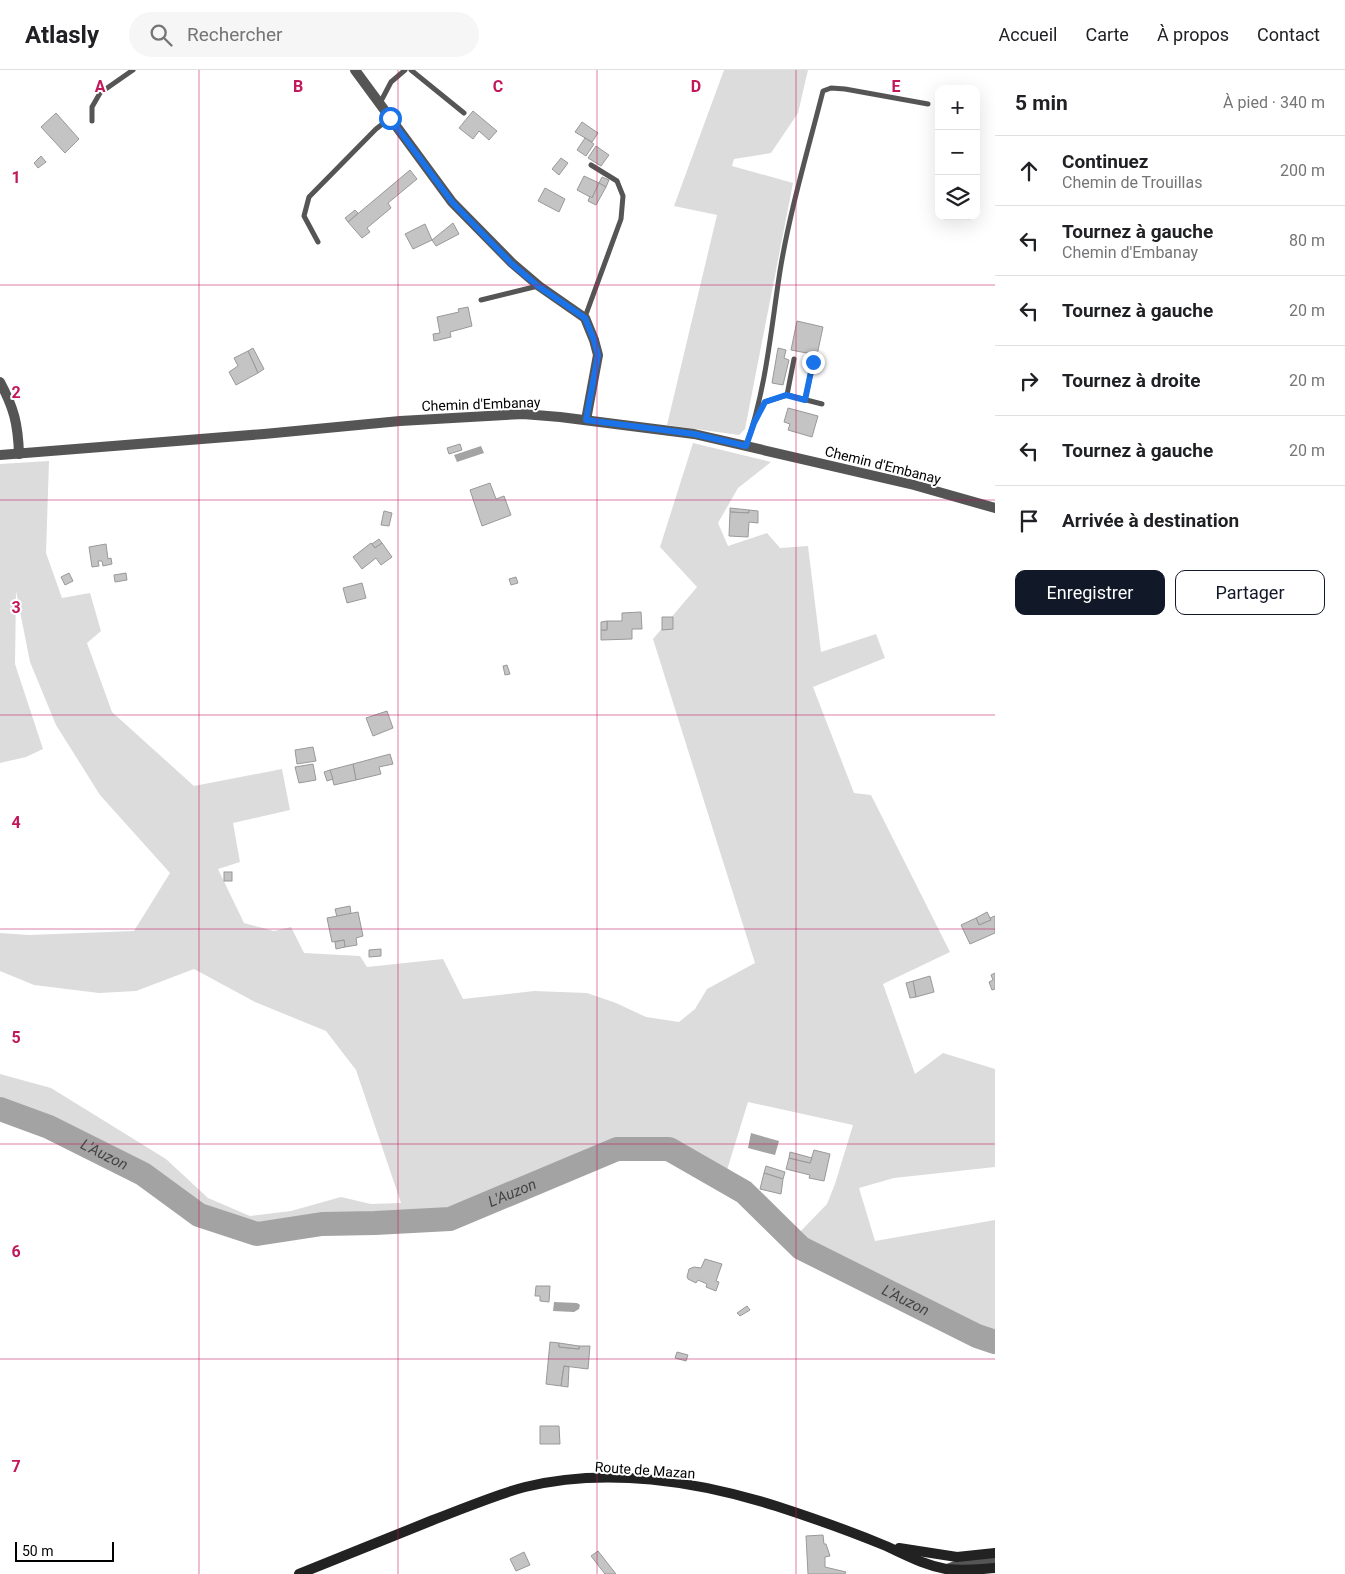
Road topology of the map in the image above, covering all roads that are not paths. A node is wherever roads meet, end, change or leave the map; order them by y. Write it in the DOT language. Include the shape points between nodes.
graph roads {
  1 [pos="133,70"];
  2 [pos="355,70"];
  3 [pos="405,70"];
  4 [pos="411,70"];
  5 [pos="380,104"];
  6 [pos="928,104"];
  7 [pos="464,113"];
  8 [pos="390,118"];
  9 [pos="92,121"];
  10 [pos="591,165"];
  11 [pos="318,242"];
  12 [pos="538,286"];
  13 [pos="481,300"];
  14 [pos="585,318"];
  15 [pos="794,359"];
  16 [pos="813,362"];
  17 [pos="0,382"];
  18 [pos="786,395"];
  19 [pos="805,400"];
  20 [pos="822,404"];
  21 [pos="586,420"];
  22 [pos="754,423"];
  23 [pos="746,446"];
  24 [pos="19,454"];
  25 [pos="0,455"];
  26 [pos="995,508"];
  27 [pos="885,1546"];
  28 [pos="995,1553"];
  29 [pos="941,1555"];
  30 [pos="995,1559"];
  31 [pos="995,1568"];
  32 [pos="946,1571"];
  33 [pos="299,1574"];
  1 -- 9 [label="lane" via="100,93 92,107"];
  2 -- 5 [label="street"];
  3 -- 5 [label="lane" via="391,82"];
  4 -- 7 [label="lane"];
  5 -- 8 [label="street"];
  6 -- 22 [label="lane" via="845,89 823,91 786,242"];
  8 -- 11 [label="lane" via="376,128 309,197 304,216"];
  8 -- 12 [label="street" via="452,202"];
  10 -- 14 [label="lane" via="617,181 623,196 621,218"];
  12 -- 13 [label="lane"];
  12 -- 14 [label="street"];
  14 -- 21 [label="street" via="598,355"];
  15 -- 18 [label="lane"];
  16 -- 19 [label="lane"];
  17 -- 24 [label="street" via="16,420"];
  18 -- 19 [label="lane"];
  18 -- 22 [label="lane" via="765,402"];
  19 -- 20 [label="lane"];
  21 -- 23 [label="street, Chemin d'Embanay" via="694,434"];
  21 -- 24 [label="street, Chemin d'Embanay" via="523,414 400,421"];
  22 -- 23 [label="lane"];
  23 -- 26 [label="street, Chemin d'Embanay" via="914,485"];
  24 -- 25 [label="street, Chemin d'Embanay"];
  27 -- 29 [label="main road, Route de Mazan"];
  27 -- 32 [label="main road, Route de Mazan"];
  27 -- 33 [label="main road, Route de Mazan" via="732,1494 682,1484 621,1479 568,1481 526,1487 491,1498"];
  28 -- 29 [label="main road, Route de Mazan" via="957,1557"];
  29 -- 32 [label="street"];
  30 -- 32 [label="street" via="964,1563"];
  31 -- 32 [label="main road, Route de Mazan"];
}
